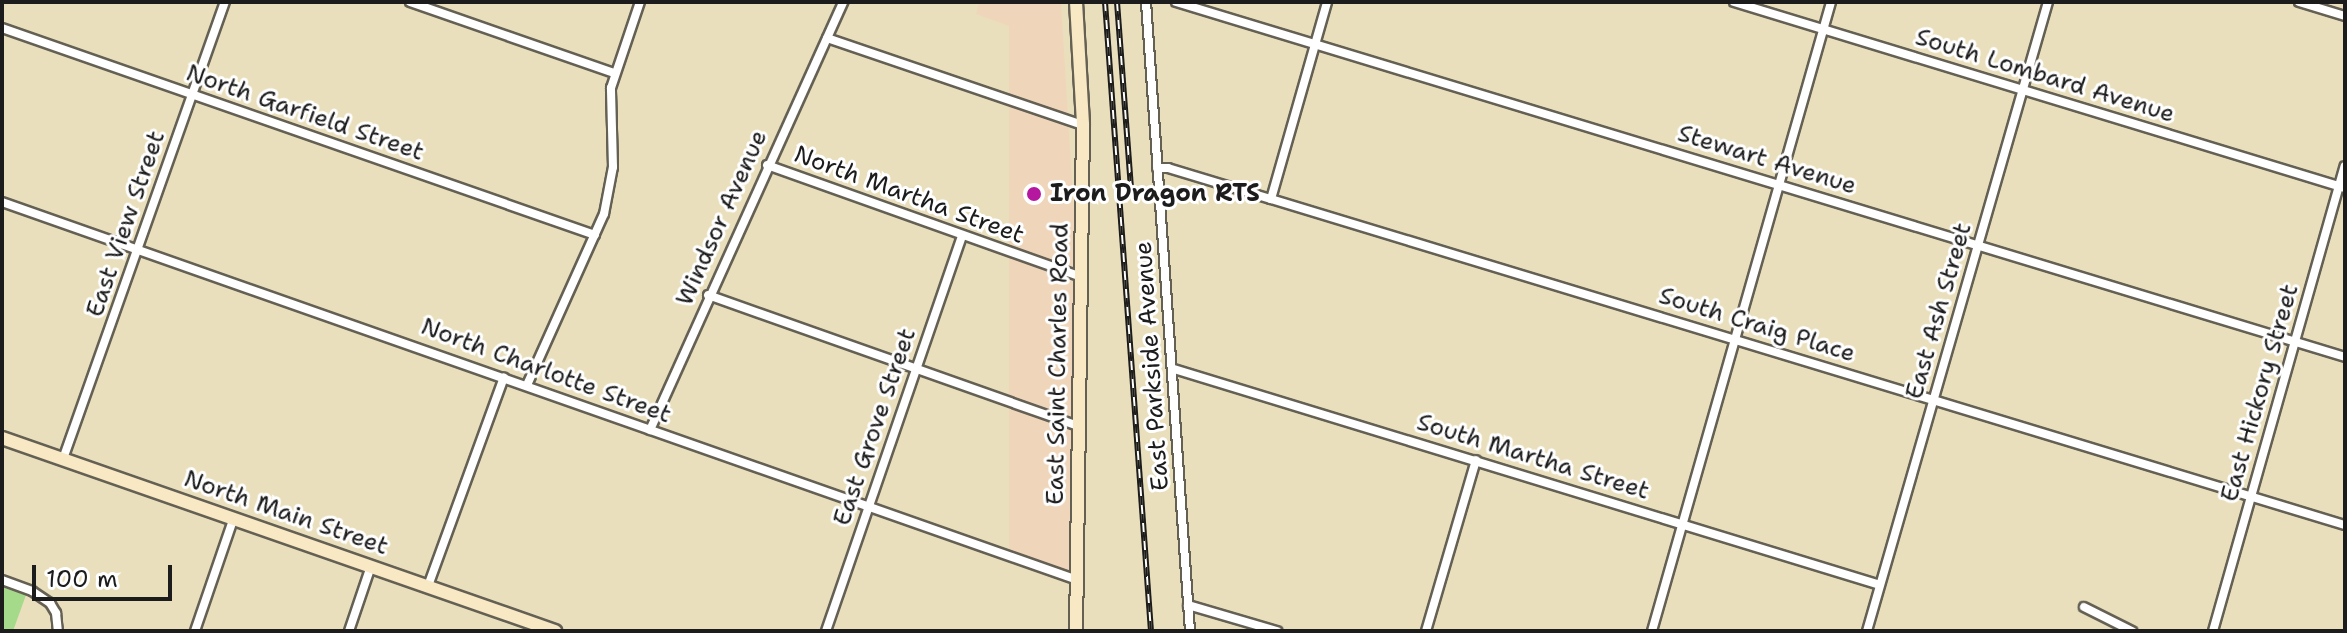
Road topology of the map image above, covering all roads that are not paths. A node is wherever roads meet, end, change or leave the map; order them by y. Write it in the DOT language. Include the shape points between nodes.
graph roads {
  1 [pos="225,2"];
  2 [pos="410,2"];
  3 [pos="640,2"];
  4 [pos="843,2"];
  5 [pos="1076,2"];
  6 [pos="1146,2"];
  7 [pos="1176,2"];
  8 [pos="1327,2"];
  9 [pos="1734,2"];
  10 [pos="1831,2"];
  11 [pos="2048,2"];
  12 [pos="2299,2"];
  13 [pos="2345,16"];
  14 [pos="2,28"];
  15 [pos="1824,29"];
  16 [pos="827,38"];
  17 [pos="1315,44"];
  18 [pos="614,73"];
  19 [pos="2023,90"];
  20 [pos="193,95"];
  21 [pos="1083,125"];
  22 [pos="767,165"];
  23 [pos="2345,166"];
  24 [pos="1157,168"];
  25 [pos="1779,184"];
  26 [pos="2342,187"];
  27 [pos="1271,199"];
  28 [pos="2,202"];
  29 [pos="595,235"];
  30 [pos="962,236"];
  31 [pos="1978,245"];
  32 [pos="138,249"];
  33 [pos="1082,277"];
  34 [pos="708,295"];
  35 [pos="1735,338"];
  36 [pos="2295,342"];
  37 [pos="2345,357"];
  38 [pos="915,369"];
  39 [pos="1174,369"];
  40 [pos="504,377"];
  41 [pos="527,385"];
  42 [pos="1934,400"];
  43 [pos="1080,427"];
  44 [pos="650,430"];
  45 [pos="2,438"];
  46 [pos="63,459"];
  47 [pos="1476,460"];
  48 [pos="2252,496"];
  49 [pos="868,507"];
  50 [pos="234,517"];
  51 [pos="1683,523"];
  52 [pos="2345,525"];
  53 [pos="371,566"];
  54 [pos="2,580"];
  55 [pos="1077,580"];
  56 [pos="1880,585"];
  57 [pos="428,586"];
  58 [pos="1188,605"];
  59 [pos="2084,607"];
  60 [pos="58,631"];
  61 [pos="195,631"];
  62 [pos="349,631"];
  63 [pos="555,631"];
  64 [pos="826,631"];
  65 [pos="1076,631"];
  66 [pos="1190,631"];
  67 [pos="1277,631"];
  68 [pos="1426,631"];
  69 [pos="1652,631"];
  70 [pos="1867,631"];
  71 [pos="2132,631"];
  72 [pos="2213,631"];
  1 -- 20 [label="street, East View Street"];
  2 -- 18 [label="street"];
  3 -- 18 [label="street"];
  4 -- 16 [label="street, Windsor Avenue"];
  5 -- 21 [label="main road, East Saint Charles Road"];
  6 -- 24 [label="street, East Parkside Avenue"];
  7 -- 17 [label="street, Stewart Avenue"];
  8 -- 17 [label="street"];
  9 -- 15 [label="street, South Lombard Avenue"];
  10 -- 15 [label="street"];
  11 -- 19 [label="street, East Ash Street"];
  12 -- 13 [label="street"];
  14 -- 20 [label="street, North Garfield Street"];
  15 -- 19 [label="street, South Lombard Avenue"];
  15 -- 25 [label="street"];
  16 -- 21 [label="street"];
  16 -- 22 [label="street, Windsor Avenue"];
  17 -- 25 [label="street, Stewart Avenue"];
  17 -- 27 [label="street"];
  18 -- 29 [label="street" via="612,183"];
  19 -- 26 [label="street, South Lombard Avenue"];
  19 -- 31 [label="street, East Ash Street"];
  20 -- 29 [label="street, North Garfield Street"];
  20 -- 32 [label="street, East View Street"];
  21 -- 33 [label="main road, East Saint Charles Road"];
  22 -- 30 [label="street, North Martha Street"];
  22 -- 34 [label="street, Windsor Avenue"];
  23 -- 26 [label="street, East Hickory Street"];
  24 -- 27 [label="street, South Craig Place"];
  24 -- 39 [label="street, East Parkside Avenue"];
  25 -- 31 [label="street, Stewart Avenue"];
  25 -- 35 [label="street"];
  26 -- 36 [label="street, East Hickory Street"];
  27 -- 35 [label="street, South Craig Place"];
  28 -- 32 [label="street, North Charlotte Street"];
  29 -- 41 [label="street"];
  30 -- 33 [label="street, North Martha Street"];
  30 -- 38 [label="street, East Grove Street"];
  31 -- 36 [label="street, Stewart Avenue"];
  31 -- 42 [label="street, East Ash Street"];
  32 -- 40 [label="street, North Charlotte Street"];
  32 -- 46 [label="street, East View Street"];
  33 -- 43 [label="main road, East Saint Charles Road"];
  34 -- 38 [label="street"];
  34 -- 44 [label="street, Windsor Avenue"];
  35 -- 42 [label="street, South Craig Place"];
  35 -- 51 [label="street"];
  36 -- 37 [label="street, Stewart Avenue"];
  36 -- 48 [label="street, East Hickory Street"];
  38 -- 43 [label="street"];
  38 -- 49 [label="street, East Grove Street"];
  39 -- 47 [label="street, South Martha Street"];
  39 -- 58 [label="street, East Parkside Avenue"];
  40 -- 41 [label="street, North Charlotte Street"];
  40 -- 57 [label="street"];
  41 -- 44 [label="street, North Charlotte Street"];
  42 -- 48 [label="street, South Craig Place"];
  42 -- 56 [label="street, East Ash Street"];
  43 -- 55 [label="main road, East Saint Charles Road"];
  44 -- 49 [label="street, North Charlotte Street"];
  45 -- 46 [label="main road, North Main Street"];
  46 -- 50 [label="main road, North Main Street"];
  47 -- 51 [label="street, South Martha Street"];
  47 -- 68 [label="street"];
  48 -- 52 [label="street, South Craig Place"];
  48 -- 72 [label="street, East Hickory Street"];
  49 -- 55 [label="street, North Charlotte Street"];
  49 -- 64 [label="street, East Grove Street"];
  50 -- 53 [label="main road, North Main Street"];
  50 -- 61 [label="street"];
  51 -- 56 [label="street, South Martha Street"];
  51 -- 69 [label="street"];
  53 -- 57 [label="main road, North Main Street"];
  53 -- 62 [label="street"];
  54 -- 60 [label="street" via="50,603"];
  55 -- 65 [label="main road, East Saint Charles Road"];
  56 -- 70 [label="street, East Ash Street"];
  57 -- 63 [label="main road, North Main Street"];
  58 -- 66 [label="street, East Parkside Avenue"];
  58 -- 67 [label="street"];
  59 -- 71 [label="street"];
}
